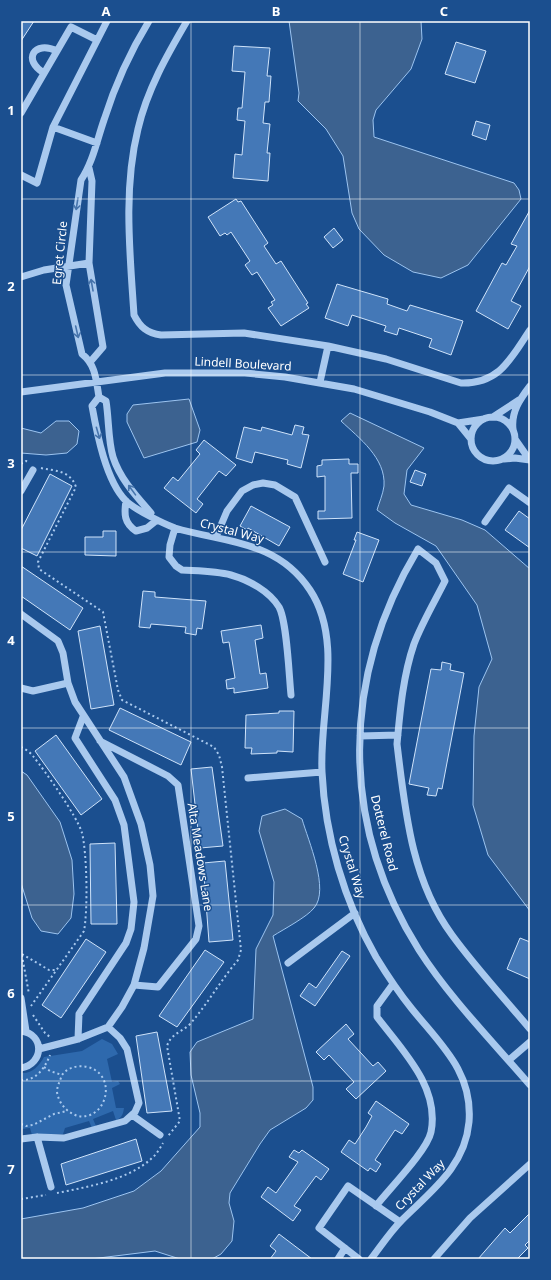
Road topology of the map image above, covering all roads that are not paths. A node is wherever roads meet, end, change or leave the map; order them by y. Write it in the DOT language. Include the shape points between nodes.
graph roads {
  1 [pos="107,21"];
  2 [pos="149,21"];
  3 [pos="187,21"];
  4 [pos="97,40"];
  5 [pos="57,51"];
  6 [pos="44,73"];
  7 [pos="21,113"];
  8 [pos="53,127"];
  9 [pos="97,143"];
  10 [pos="89,168"];
  11 [pos="21,175"];
  12 [pos="89,263"];
  13 [pos="68,266"];
  14 [pos="21,277"];
  15 [pos="530,330"];
  16 [pos="328,346"];
  17 [pos="91,361"];
  18 [pos="96,381"];
  19 [pos="320,382"];
  20 [pos="530,386"];
  21 [pos="21,392"];
  22 [pos="99,397"];
  23 [pos="520,400"];
  24 [pos="493,417"];
  25 [pos="484,419"];
  26 [pos="458,423"];
  27 [pos="513,430"];
  28 [pos="471,439"];
  29 [pos="515,439"];
  30 [pos="502,459"];
  31 [pos="529,460"];
  32 [pos="33,470"];
  33 [pos="21,491"];
  34 [pos="126,501"];
  35 [pos="530,503"];
  36 [pos="157,520"];
  37 [pos="485,522"];
  38 [pos="175,528"];
  39 [pos="216,537"];
  40 [pos="325,562"];
  41 [pos="21,614"];
  42 [pos="68,682"];
  43 [pos="21,688"];
  44 [pos="291,695"];
  45 [pos="83,717"];
  46 [pos="398,735"];
  47 [pos="360,736"];
  48 [pos="98,740"];
  49 [pos="322,772"];
  50 [pos="248,778"];
  51 [pos="355,913"];
  52 [pos="288,963"];
  53 [pos="393,984"];
  54 [pos="134,985"];
  55 [pos="21,998"];
  56 [pos="108,1027"];
  57 [pos="530,1029"];
  58 [pos="24,1031"];
  59 [pos="78,1039"];
  60 [pos="530,1042"];
  61 [pos="40,1049"];
  62 [pos="509,1060"];
  63 [pos="21,1068"];
  64 [pos="530,1085"];
  65 [pos="132,1115"];
  66 [pos="160,1135"];
  67 [pos="37,1137"];
  68 [pos="21,1139"];
  69 [pos="530,1164"];
  70 [pos="51,1187"];
  71 [pos="376,1206"];
  72 [pos="400,1222"];
  73 [pos="345,1248"];
  74 [pos="338,1259"];
  75 [pos="359,1259"];
  76 [pos="370,1259"];
  77 [pos="434,1259"];
  1 -- 4 [label="street"];
  2 -- 9 [label="street, Egret Circle" via="120,76"];
  3 -- 16 [label="street" via="161,64 137,135 131,171 130,259 134,315 141,326 152,334 244,333"];
  4 -- 5 [label="street" via="71,27"];
  4 -- 8 [label="street"];
  5 -- 6 [label="street"];
  5 -- 6 [label="street" via="43,47 33,55 35,68"];
  6 -- 7 [label="street"];
  8 -- 9 [label="street"];
  8 -- 11 [label="street" via="37,183"];
  9 -- 10 [label="street, Egret Circle"];
  10 -- 12 [label="street, Egret Circle" via="92,181"];
  10 -- 13 [label="street, Egret Circle, one-way" via="81,180"];
  12 -- 13 [label="street"];
  17 -- 12 [label="street, Egret Circle, one-way" via="103,347"];
  13 -- 14 [label="street"];
  13 -- 17 [label="street, Egret Circle, one-way" via="66,285 82,354"];
  15 -- 16 [label="street" via="502,370 472,383 461,383 386,359"];
  16 -- 19 [label="street"];
  17 -- 18 [label="street, Egret Circle"];
  18 -- 19 [label="street, Lindell Boulevard" via="165,373 205,372 245,373"];
  18 -- 21 [label="street, Lindell Boulevard"];
  18 -- 22 [label="street, Crystal Way"];
  19 -- 26 [label="street, Lindell Boulevard" via="392,399"];
  20 -- 23 [label="street"];
  22 -- 34 [label="street, Crystal Way, one-way" via="92,406 96,424 111,479"];
  36 -- 22 [label="street, Crystal Way, one-way" via="120,473 113,456 106,401"];
  23 -- 24 [label="street"];
  23 -- 27 [label="street" via="514,413"];
  24 -- 25 [label="street"];
  24 -- 27 [label="street" via="508,423"];
  25 -- 26 [label="street, Lindell Boulevard"];
  25 -- 28 [label="street" via="477,424"];
  26 -- 28 [label="street"];
  27 -- 29 [label="street"];
  28 -- 30 [label="street" via="478,455 493,461"];
  29 -- 30 [label="street" via="509,454"];
  29 -- 31 [label="street"];
  30 -- 31 [label="street"];
  32 -- 33 [label="street"];
  34 -- 36 [label="street, Crystal Way"];
  34 -- 36 [label="street" via="124,514 127,523 136,531 147,528"];
  35 -- 37 [label="street" via="509,488"];
  36 -- 38 [label="street, Crystal Way"];
  38 -- 39 [label="street, Crystal Way"];
  38 -- 44 [label="street" via="169,557 176,566 182,570 230,575 244,580 267,593 279,608 284,623"];
  39 -- 40 [label="street" via="227,511 242,492 253,485 275,485 295,497"];
  39 -- 49 [label="street, Crystal Way" via="256,547 278,558 300,577 318,605 329,653"];
  41 -- 42 [label="street, Alta Meadows Lane" via="58,641 63,653"];
  42 -- 43 [label="street" via="33,691"];
  42 -- 45 [label="street, Alta Meadows Lane"];
  45 -- 48 [label="street, Alta Meadows Lane"];
  45 -- 59 [label="street" via="75,738 114,800 124,825 134,902 131,928 126,943 79,1014"];
  46 -- 47 [label="street"];
  46 -- 47 [label="street, Dotterel Road" via="403,693 414,644 445,581 436,563 418,549 400,579 382,621 364,690"];
  46 -- 57 [label="street" via="405,807 414,853 431,898 451,934"];
  47 -- 62 [label="street, Dotterel Road" via="366,819 394,905 416,945 438,976"];
  48 -- 54 [label="street, Alta Meadows Lane" via="124,777 141,824 150,865 153,896 144,948"];
  48 -- 54 [label="street, Alta Meadows Lane" via="168,776 178,785 199,926 196,939 158,987"];
  49 -- 50 [label="street"];
  49 -- 51 [label="street, Crystal Way" via="334,850"];
  51 -- 52 [label="street"];
  51 -- 53 [label="street, Crystal Way" via="376,957"];
  53 -- 71 [label="street" via="377,1006 377,1017 424,1080 431,1104 430,1133 415,1160"];
  53 -- 72 [label="street, Crystal Way" via="455,1062 462,1076 469,1107 466,1138 454,1167"];
  54 -- 56 [label="street, Alta Meadows Lane"];
  55 -- 58 [label="street"];
  56 -- 59 [label="street"];
  56 -- 65 [label="street" via="127,1049 139,1103"];
  58 -- 61 [label="street" via="36,1038"];
  59 -- 61 [label="street"];
  60 -- 62 [label="street"];
  61 -- 63 [label="street" via="32,1064"];
  62 -- 64 [label="street, Dotterel Road"];
  65 -- 66 [label="street"];
  65 -- 67 [label="street" via="125,1121 64,1138"];
  67 -- 68 [label="street"];
  67 -- 70 [label="street"];
  69 -- 77 [label="street" via="470,1218"];
  71 -- 72 [label="street"];
  71 -- 73 [label="street" via="348,1186 319,1228"];
  72 -- 76 [label="street, Crystal Way"];
  73 -- 74 [label="street"];
  73 -- 75 [label="street"];
}
